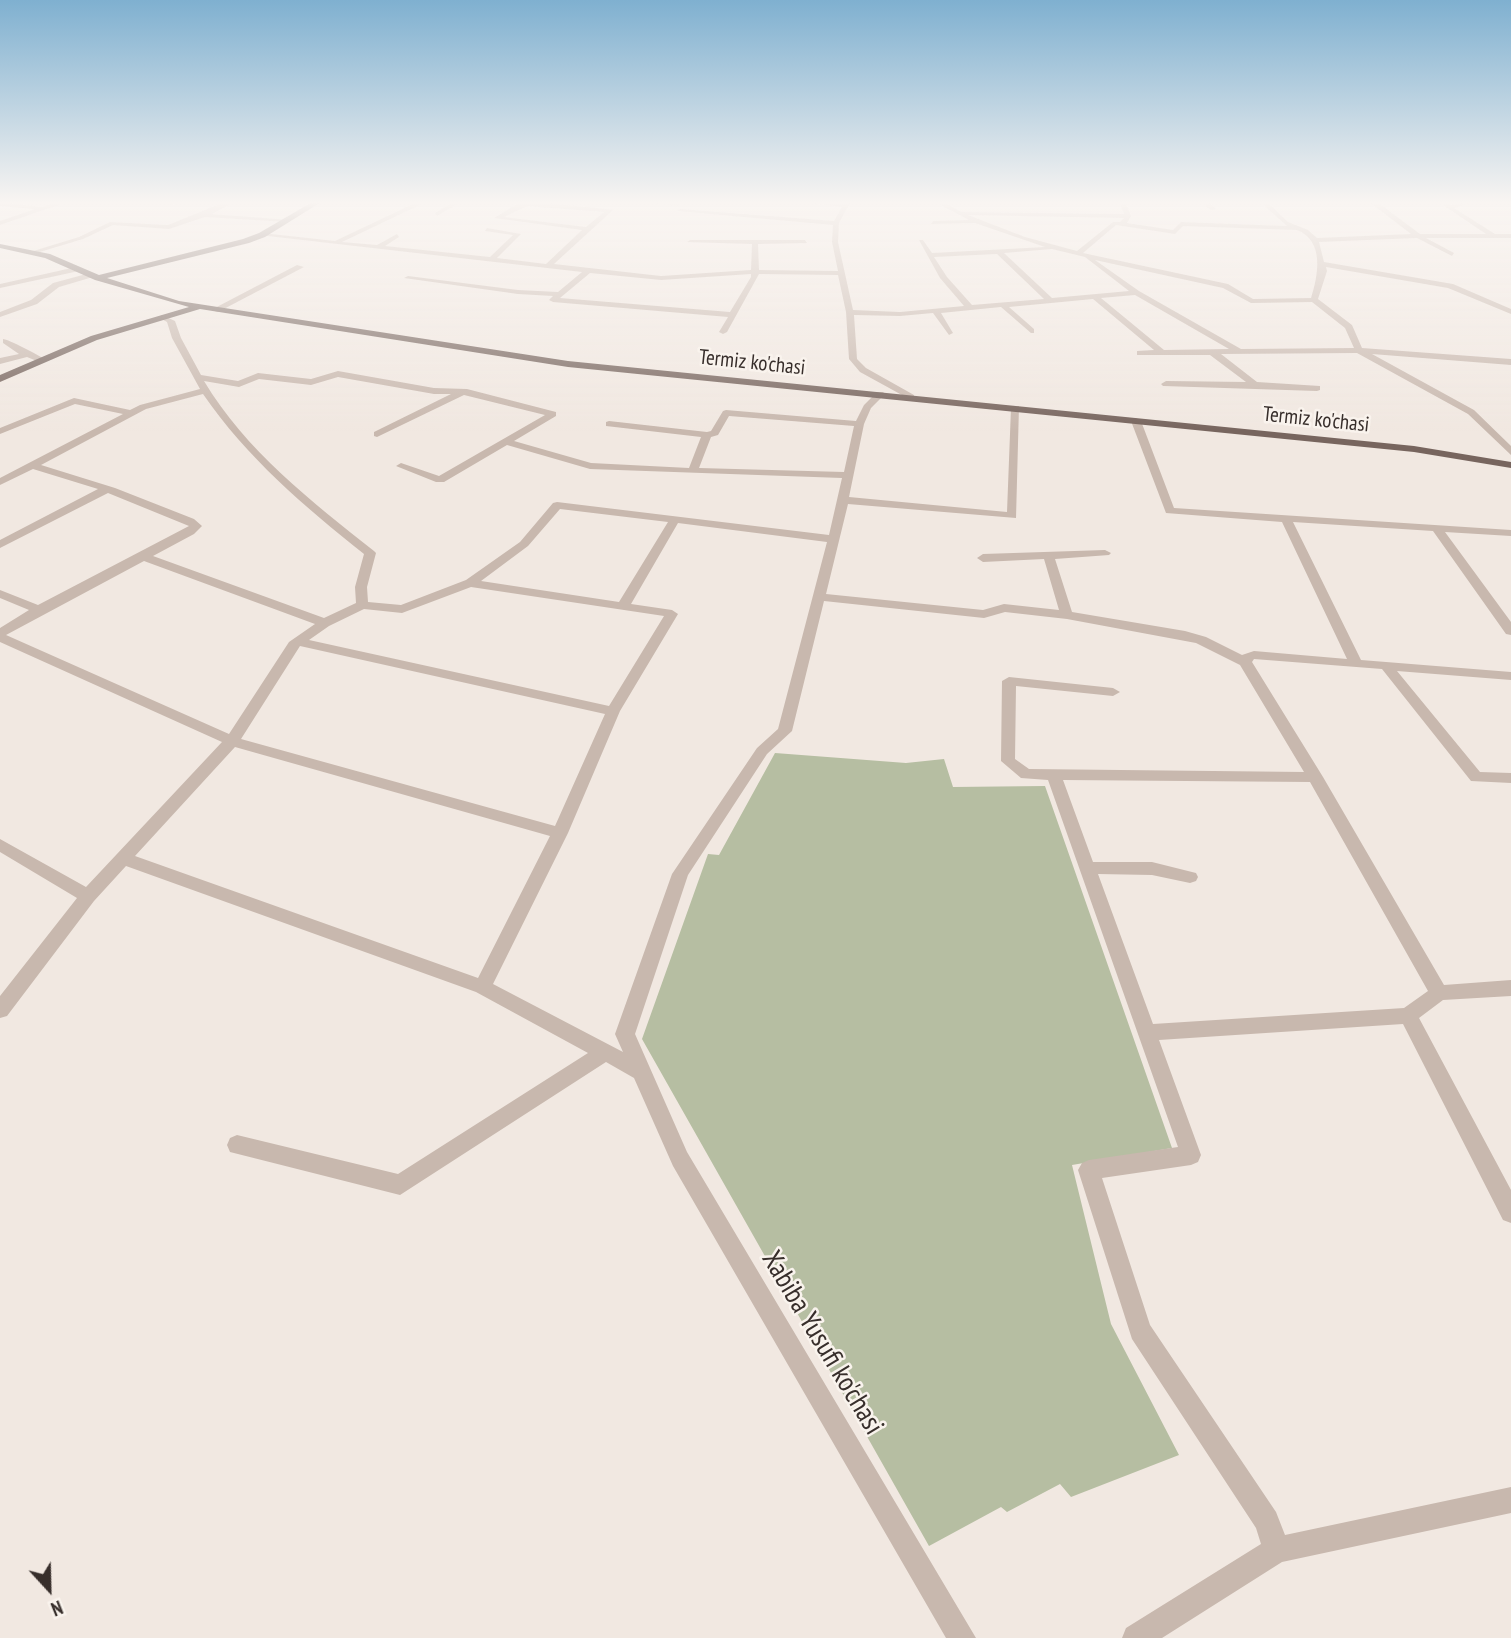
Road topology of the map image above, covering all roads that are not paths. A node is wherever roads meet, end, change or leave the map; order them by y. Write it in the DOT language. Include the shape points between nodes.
graph roads {
  1 [pos="36,277"];
  2 [pos="92,277"];
  3 [pos="96,277"];
  4 [pos="279,277"];
  5 [pos="580,277"];
  6 [pos="754,277"];
  7 [pos="844,277"];
  8 [pos="944,277"];
  9 [pos="1026,277"];
  10 [pos="1114,277"];
  11 [pos="1176,277"];
  12 [pos="1321,277"];
  13 [pos="1400,277"];
  14 [pos="408,278"];
  15 [pos="0,286"];
  16 [pos="1136,293"];
  17 [pos="561,294"];
  18 [pos="1095,297"];
  19 [pos="1314,300"];
  20 [pos="1051,301"];
  21 [pos="1003,305"];
  22 [pos="200,307"];
  23 [pos="970,308"];
  24 [pos="215,310"];
  25 [pos="936,311"];
  26 [pos="850,312"];
  27 [pos="1511,312"];
  28 [pos="0,315"];
  29 [pos="733,315"];
  30 [pos="162,317"];
  31 [pos="1031,331"];
  32 [pos="723,332"];
  33 [pos="949,333"];
  34 [pos="6,341"];
  35 [pos="1359,350"];
  36 [pos="1161,352"];
  37 [pos="1212,352"];
  38 [pos="1240,352"];
  39 [pos="1140,353"];
  40 [pos="26,355"];
  41 [pos="42,360"];
  42 [pos="0,361"];
  43 [pos="1511,362"];
  44 [pos="196,377"];
  45 [pos="0,379"];
  46 [pos="1166,384"];
  47 [pos="1255,386"];
  48 [pos="1317,388"];
  49 [pos="205,391"];
  50 [pos="463,392"];
  51 [pos="880,394"];
  52 [pos="911,397"];
  53 [pos="1016,408"];
  54 [pos="132,413"];
  55 [pos="1136,421"];
  56 [pos="609,424"];
  57 [pos="859,424"];
  58 [pos="0,431"];
  59 [pos="377,434"];
  60 [pos="707,435"];
  61 [pos="1498,439"];
  62 [pos="1511,440"];
  63 [pos="506,442"];
  64 [pos="1511,452"];
  65 [pos="32,465"];
  66 [pos="1511,465"];
  67 [pos="401,467"];
  68 [pos="693,471"];
  69 [pos="848,475"];
  70 [pos="0,482"];
  71 [pos="107,489"];
  72 [pos="843,500"];
  73 [pos="675,519"];
  74 [pos="1286,519"];
  75 [pos="1436,528"];
  76 [pos="1511,533"];
  77 [pos="832,538"];
  78 [pos="0,545"];
  79 [pos="1105,553"];
  80 [pos="145,557"];
  81 [pos="1049,557"];
  82 [pos="983,558"];
  83 [pos="470,583"];
  84 [pos="0,594"];
  85 [pos="818,597"];
  86 [pos="362,605"];
  87 [pos="623,606"];
  88 [pos="39,610"];
  89 [pos="1067,615"];
  90 [pos="325,623"];
  91 [pos="1511,631"];
  92 [pos="0,635"];
  93 [pos="298,642"];
  94 [pos="1245,662"];
  95 [pos="1356,664"];
  96 [pos="1386,666"];
  97 [pos="1511,676"];
  98 [pos="1113,692"];
  99 [pos="613,711"];
  100 [pos="232,741"];
  101 [pos="1054,775"];
  102 [pos="1315,777"];
  103 [pos="1511,778"];
  104 [pos="560,832"];
  105 [pos="0,845"];
  106 [pos="125,859"];
  107 [pos="1087,868"];
  108 [pos="1190,877"];
  109 [pos="88,896"];
  110 [pos="482,987"];
  111 [pos="1511,988"];
  112 [pos="1439,993"];
  113 [pos="0,1010"];
  114 [pos="1408,1016"];
  115 [pos="1148,1033"];
  116 [pos="606,1052"];
  117 [pos="642,1072"];
  118 [pos="237,1145"];
  119 [pos="1511,1212"];
  120 [pos="1511,1500"];
  121 [pos="1277,1550"];
  122 [pos="962,1638"];
  123 [pos="1136,1638"];
  1 -- 15 [label="street"];
  2 -- 28 [label="street" via="57,285 34,302"];
  3 -- 22 [label="main road, Termiz ko'chasi"];
  4 -- 24 [label="street"];
  5 -- 17 [label="street"];
  6 -- 29 [label="street"];
  7 -- 26 [label="street"];
  8 -- 23 [label="street"];
  9 -- 20 [label="street"];
  10 -- 16 [label="street"];
  11 -- 19 [label="street" via="1237,288 1251,301"];
  12 -- 19 [label="street"];
  13 -- 27 [label="street" via="1450,286"];
  14 -- 17 [label="street"];
  16 -- 18 [label="street"];
  16 -- 38 [label="street"];
  17 -- 29 [label="street" via="553,300"];
  18 -- 20 [label="street"];
  18 -- 36 [label="street"];
  19 -- 35 [label="street" via="1349,327"];
  20 -- 21 [label="street"];
  21 -- 23 [label="street"];
  21 -- 31 [label="street"];
  22 -- 24 [label="main road, Termiz ko'chasi"];
  22 -- 30 [label="main road"];
  23 -- 25 [label="street"];
  24 -- 51 [label="main road, Termiz ko'chasi" via="568,364"];
  25 -- 26 [label="street"];
  25 -- 33 [label="street"];
  26 -- 52 [label="street" via="853,359 863,370"];
  29 -- 32 [label="street"];
  30 -- 41 [label="main road"];
  30 -- 44 [label="street" via="171,321"];
  34 -- 40 [label="street"];
  35 -- 38 [label="street"];
  35 -- 43 [label="street"];
  35 -- 61 [label="street" via="1471,412"];
  36 -- 37 [label="street"];
  36 -- 39 [label="street"];
  37 -- 38 [label="street"];
  37 -- 47 [label="street"];
  40 -- 41 [label="street"];
  40 -- 42 [label="street"];
  41 -- 45 [label="main road"];
  44 -- 49 [label="street"];
  44 -- 50 [label="street" via="239,384 258,376 311,382 338,374"];
  46 -- 47 [label="street"];
  47 -- 48 [label="street"];
  49 -- 54 [label="street"];
  49 -- 86 [label="street" via="266,464 370,553 361,587"];
  50 -- 59 [label="street"];
  50 -- 63 [label="street" via="553,414"];
  51 -- 52 [label="main road, Termiz ko'chasi"];
  51 -- 57 [label="street"];
  52 -- 53 [label="main road, Termiz ko'chasi"];
  53 -- 55 [label="main road, Termiz ko'chasi"];
  53 -- 72 [label="street" via="1012,516"];
  54 -- 58 [label="street" via="74,401"];
  54 -- 65 [label="street"];
  55 -- 66 [label="main road, Termiz ko'chasi" via="1414,449"];
  55 -- 74 [label="street" via="1170,512"];
  56 -- 60 [label="street"];
  57 -- 60 [label="street" via="726,413 715,433"];
  57 -- 69 [label="street, Xabiba Yusufi ko'chasi"];
  60 -- 68 [label="street"];
  61 -- 62 [label="street"];
  61 -- 64 [label="street"];
  63 -- 67 [label="street" via="440,480"];
  63 -- 68 [label="street" via="590,466"];
  65 -- 70 [label="street"];
  65 -- 71 [label="street"];
  68 -- 69 [label="street"];
  69 -- 72 [label="street, Xabiba Yusufi ko'chasi"];
  71 -- 78 [label="street"];
  71 -- 80 [label="street" via="196,526"];
  72 -- 77 [label="street, Xabiba Yusufi ko'chasi"];
  73 -- 77 [label="street"];
  73 -- 83 [label="street" via="557,505 524,544"];
  73 -- 87 [label="street"];
  74 -- 75 [label="street"];
  74 -- 95 [label="street"];
  75 -- 76 [label="street"];
  75 -- 91 [label="street"];
  77 -- 85 [label="street, Xabiba Yusufi ko'chasi"];
  79 -- 81 [label="street"];
  80 -- 88 [label="street"];
  80 -- 90 [label="street"];
  81 -- 82 [label="street"];
  81 -- 89 [label="street"];
  83 -- 86 [label="street" via="402,609"];
  83 -- 87 [label="street"];
  84 -- 88 [label="street"];
  85 -- 89 [label="street" via="984,614 1004,608"];
  85 -- 117 [label="street, Xabiba Yusufi ko'chasi" via="785,731 762,751 680,874 625,1034"];
  86 -- 90 [label="street"];
  87 -- 99 [label="street" via="672,614"];
  88 -- 92 [label="street"];
  89 -- 94 [label="street" via="1180,634"];
  90 -- 93 [label="street"];
  92 -- 100 [label="street"];
  93 -- 99 [label="street"];
  93 -- 100 [label="street"];
  94 -- 95 [label="street" via="1254,655"];
  94 -- 102 [label="street"];
  95 -- 96 [label="street"];
  96 -- 97 [label="street"];
  96 -- 103 [label="street" via="1476,777"];
  98 -- 101 [label="street" via="1009,681 1009,761 1026,774"];
  99 -- 104 [label="street"];
  100 -- 104 [label="street"];
  100 -- 106 [label="street"];
  101 -- 102 [label="street"];
  101 -- 107 [label="street"];
  102 -- 112 [label="street"];
  104 -- 110 [label="street"];
  105 -- 109 [label="street"];
  106 -- 109 [label="street"];
  106 -- 110 [label="street"];
  107 -- 108 [label="street" via="1134,866"];
  107 -- 115 [label="street"];
  109 -- 113 [label="street"];
  110 -- 116 [label="street"];
  111 -- 112 [label="street"];
  112 -- 114 [label="street"];
  114 -- 115 [label="street"];
  114 -- 119 [label="street"];
  115 -- 121 [label="street" via="1191,1155 1089,1170 1140,1331 1267,1521"];
  116 -- 117 [label="street"];
  116 -- 118 [label="street" via="400,1185"];
  117 -- 122 [label="street, Xabiba Yusufi ko'chasi" via="680,1159"];
  120 -- 121 [label="street"];
  121 -- 123 [label="street"];
}
